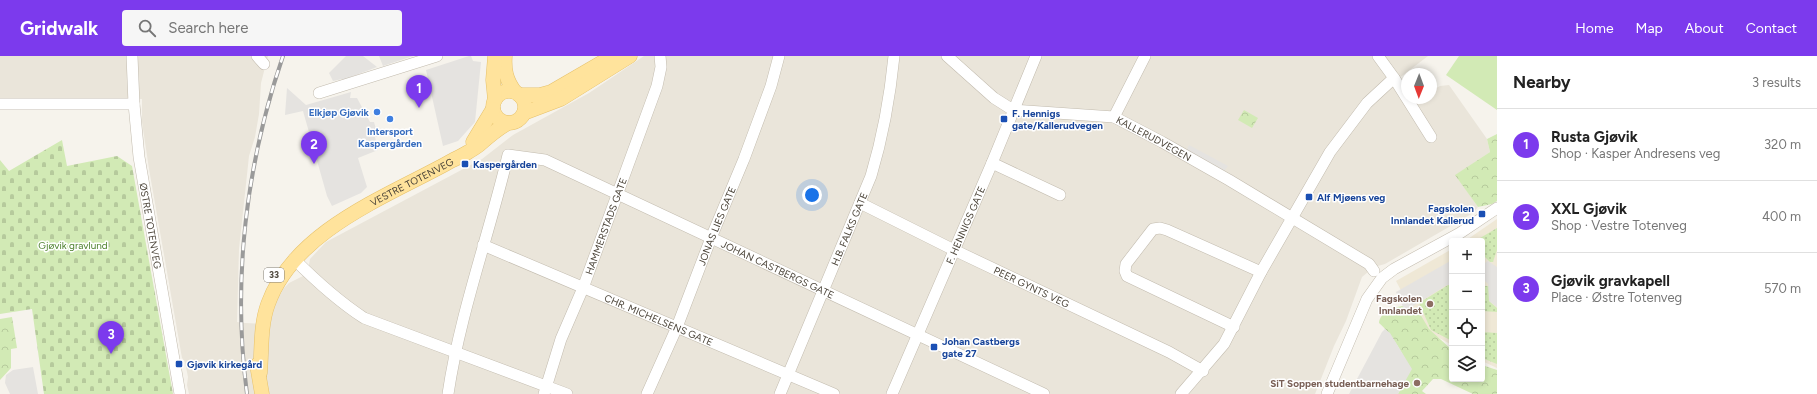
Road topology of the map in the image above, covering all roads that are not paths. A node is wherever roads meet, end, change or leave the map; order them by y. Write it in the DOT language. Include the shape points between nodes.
graph roads {
  1 [pos="132,56"];
  2 [pos="437,56"];
  3 [pos="495,56"];
  4 [pos="505,56"];
  5 [pos="613,56"];
  6 [pos="630,56"];
  7 [pos="660,56"];
  8 [pos="779,56"];
  9 [pos="894,56"];
  10 [pos="947,56"];
  11 [pos="1036,56"];
  12 [pos="1145,56"];
  13 [pos="1378,56"];
  14 [pos="1394,78"];
  15 [pos="319,93"];
  16 [pos="517,93"];
  17 [pos="0,104"];
  18 [pos="134,104"];
  19 [pos="494,105"];
  20 [pos="1013,110"];
  21 [pos="524,113"];
  22 [pos="1114,117"];
  23 [pos="508,123"];
  24 [pos="1431,137"];
  25 [pos="469,150"];
  26 [pos="992,163"];
  27 [pos="617,193"];
  28 [pos="1060,195"];
  29 [pos="860,204"];
  30 [pos="1497,208"];
  31 [pos="353,213"];
  32 [pos="1291,219"];
  33 [pos="711,238"];
  34 [pos="484,245"];
  35 [pos="954,250"];
  36 [pos="294,259"];
  37 [pos="1374,270"];
  38 [pos="1262,272"];
  39 [pos="583,288"];
  40 [pos="824,291"];
  41 [pos="677,327"];
  42 [pos="1234,327"];
  43 [pos="917,334"];
  44 [pos="455,352"];
  45 [pos="1202,371"];
  46 [pos="260,373"];
  47 [pos="788,375"];
  48 [pos="545,390"];
  49 [pos="180,394"];
  50 [pos="262,394"];
  51 [pos="448,394"];
  52 [pos="567,394"];
  53 [pos="647,394"];
  54 [pos="780,394"];
  55 [pos="834,394"];
  56 [pos="892,394"];
  57 [pos="1044,394"];
  58 [pos="1181,394"];
  59 [pos="1327,394"];
  1 -- 18 [label="street, ØSTRE TOTENVEG"];
  2 -- 15 [label="street"];
  3 -- 19 [label="main road"];
  4 -- 16 [label="main road" via="504,69 507,80"];
  5 -- 16 [label="main road" via="551,92 540,95"];
  6 -- 21 [label="main road" via="561,99"];
  7 -- 27 [label="street, HAMMERSTADS GATE" via="661,67 657,86"];
  8 -- 33 [label="street, JONAS LIES GATE" via="758,123"];
  9 -- 29 [label="street, H.B. FALKS GATE" via="880,147"];
  10 -- 20 [label="street, KALLERUDVEGEN" via="994,98"];
  11 -- 20 [label="street, F. HENNIGS GATE"];
  12 -- 22 [label="street"];
  13 -- 14 [label="street"];
  14 -- 24 [label="street"];
  14 -- 32 [label="street" via="1367,103 1330,152"];
  16 -- 19 [label="main road" via="502,93"];
  16 -- 21 [label="main road" via="525,105"];
  17 -- 18 [label="street"];
  18 -- 49 [label="street, ØSTRE TOTENVEG" via="142,176"];
  19 -- 23 [label="main road" via="498,119"];
  19 -- 25 [label="main road, VESTRE TOTENVEG / 33"];
  20 -- 22 [label="street, KALLERUDVEGEN"];
  20 -- 26 [label="street, F. HENNIGS GATE"];
  21 -- 23 [label="main road, 33" via="518,120"];
  22 -- 32 [label="street, KALLERUDVEGEN" via="1162,142"];
  23 -- 25 [label="main road, VESTRE TOTENVEG / 33"];
  25 -- 31 [label="main road, VESTRE TOTENVEG / 33"];
  26 -- 28 [label="street"];
  26 -- 35 [label="street, F. HENNIGS GATE"];
  27 -- 33 [label="street, JOHAN CASTBERGS GATE"];
  27 -- 34 [label="street, JOHAN CASTBERGS GATE" via="544,160 508,155"];
  27 -- 39 [label="street, HAMMERSTADS GATE"];
  29 -- 35 [label="street, PEER GYNTS VEG"];
  29 -- 40 [label="street, H.B. FALKS GATE"];
  30 -- 59 [label="street" via="1460,233 1382,278 1367,299"];
  31 -- 36 [label="main road, VESTRE TOTENVEG / 33"];
  31 -- 46 [label="main road, VESTRE TOTENVEG / 33" via="304,238 277,269 261,303 256,323 255,356"];
  32 -- 37 [label="street, KALLERUDVEGEN" via="1369,264"];
  32 -- 38 [label="street"];
  33 -- 40 [label="street, JOHAN CASTBERGS GATE"];
  33 -- 41 [label="street, JONAS LIES GATE"];
  34 -- 39 [label="street, CHR. MICHELSENS GATE"];
  34 -- 44 [label="street"];
  35 -- 43 [label="street, F. HENNIGS GATE"];
  35 -- 45 [label="street, PEER GYNTS VEG" via="1169,352"];
  36 -- 44 [label="street" via="344,306 364,318"];
  36 -- 46 [label="main road, VESTRE TOTENVEG / 33" via="268,304 263,328"];
  38 -- 42 [label="street"];
  38 -- 42 [label="street" via="1160,228 1154,229 1126,264 1127,276"];
  39 -- 41 [label="street, CHR. MICHELSENS GATE"];
  39 -- 48 [label="street, HAMMERSTADS GATE" via="561,339"];
  40 -- 43 [label="street, JOHAN CASTBERGS GATE"];
  40 -- 47 [label="street, H.B. FALKS GATE"];
  41 -- 47 [label="street, CHR. MICHELSENS GATE"];
  41 -- 53 [label="street, JONAS LIES GATE"];
  42 -- 45 [label="street"];
  43 -- 56 [label="street, F. HENNIGS GATE"];
  43 -- 57 [label="street, JOHAN CASTBERGS GATE"];
  44 -- 48 [label="street"];
  44 -- 51 [label="street"];
  45 -- 58 [label="street"];
  46 -- 50 [label="main road, VESTRE TOTENVEG / 33"];
  47 -- 54 [label="street, H.B. FALKS GATE"];
  47 -- 55 [label="street, CHR. MICHELSENS GATE"];
  48 -- 52 [label="street"];
}
